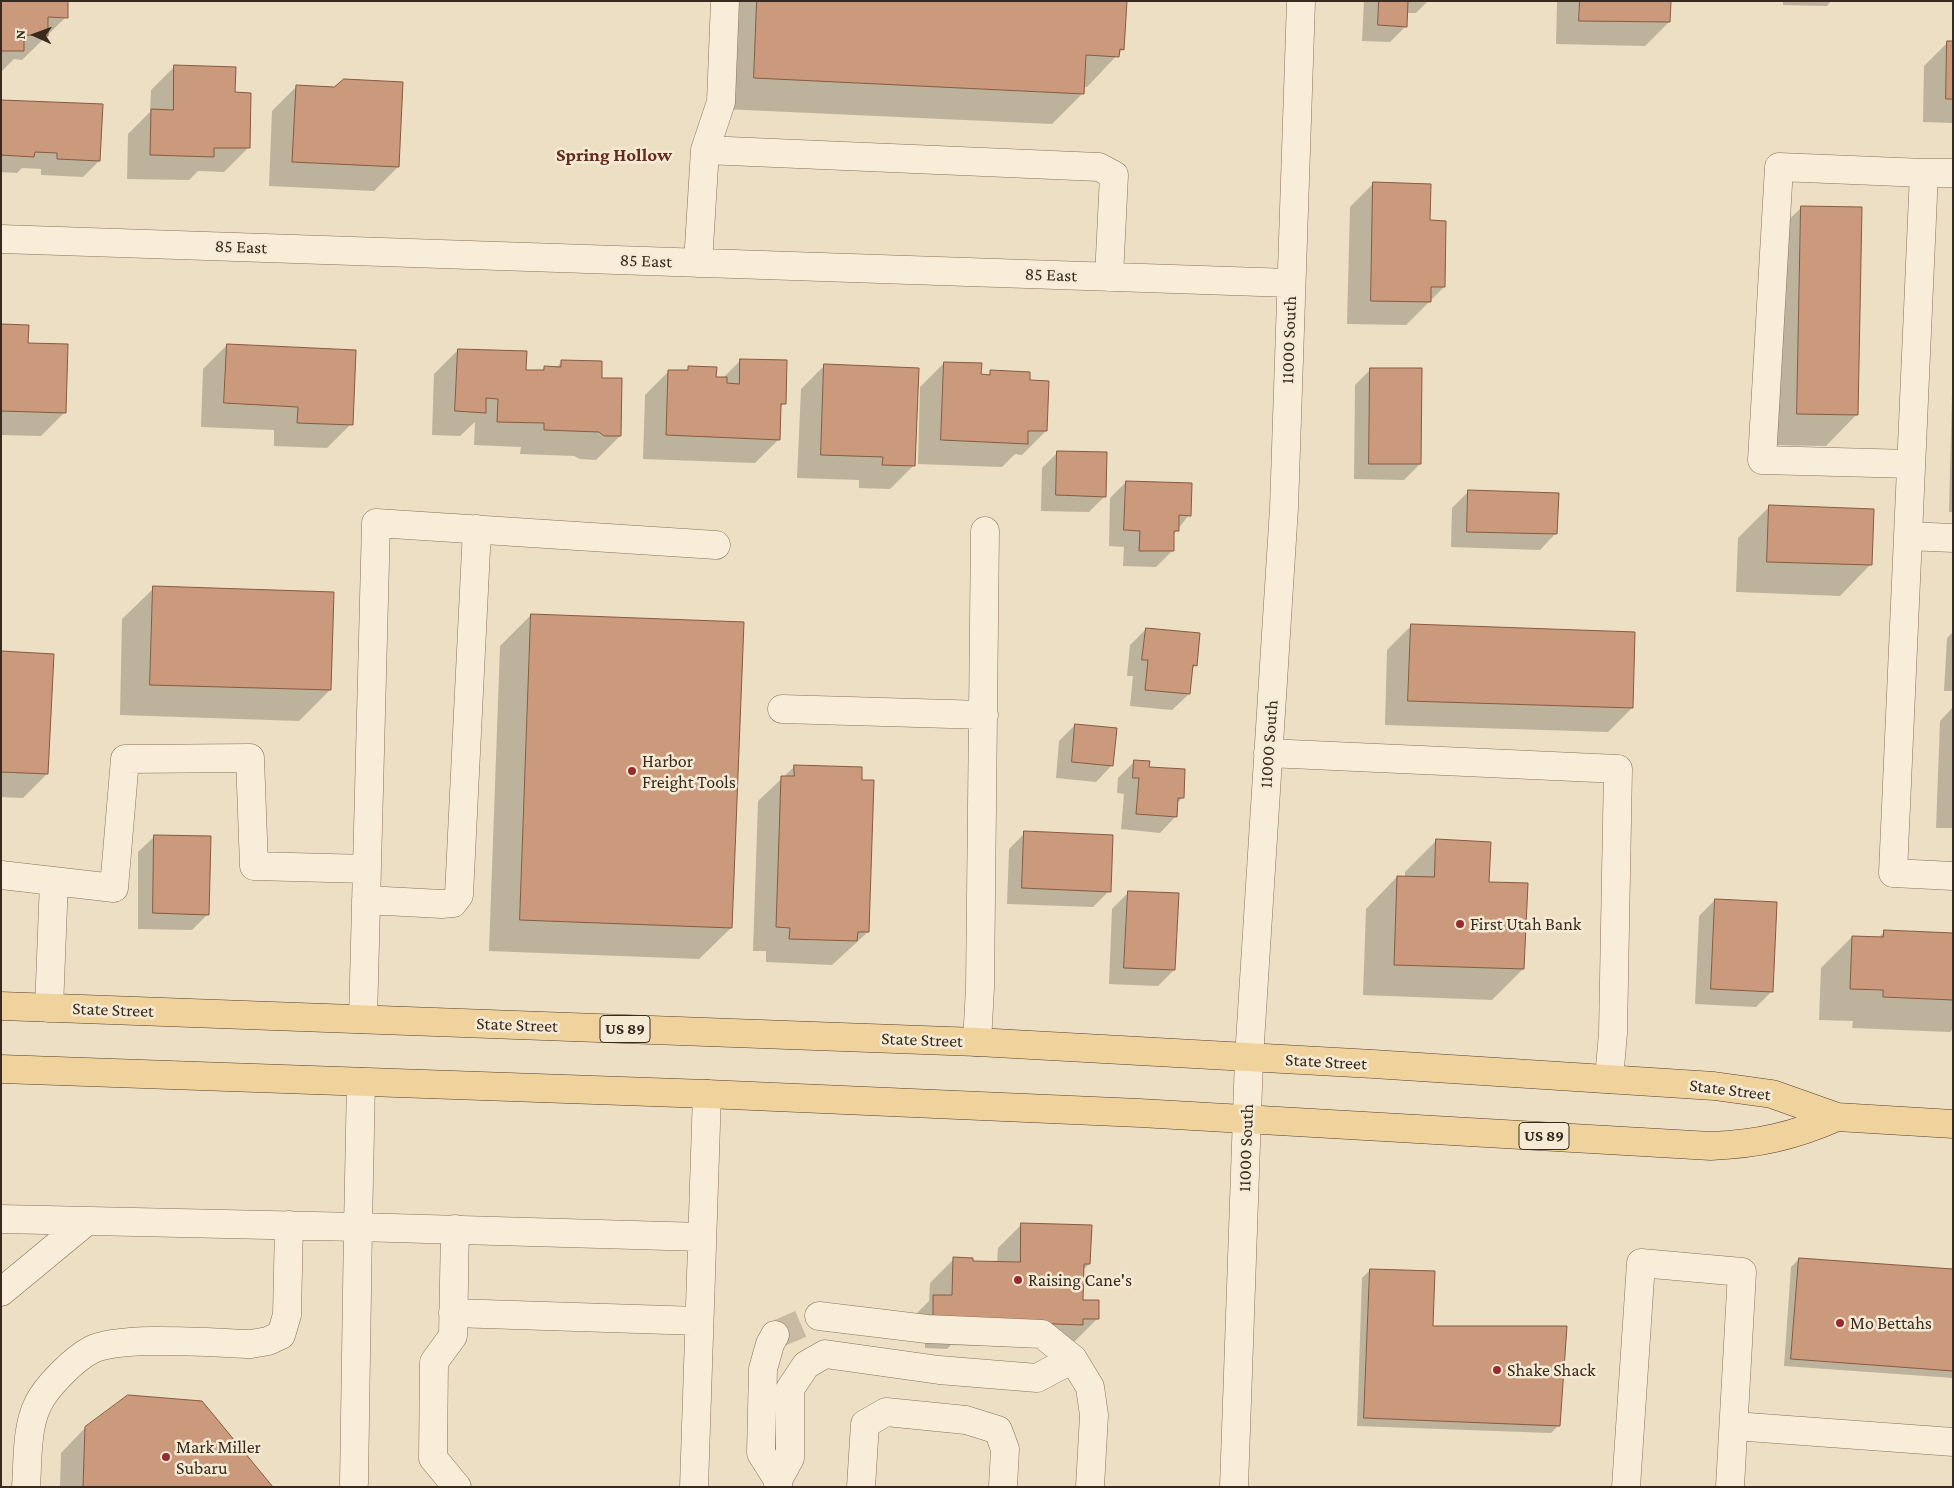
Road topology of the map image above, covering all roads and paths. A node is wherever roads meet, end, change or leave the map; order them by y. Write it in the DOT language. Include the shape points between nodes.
graph roads {
  1 [pos="725,1"];
  2 [pos="1301,1"];
  3 [pos="705,150"];
  4 [pos="1924,172"];
  5 [pos="1953,173"];
  6 [pos="1,239"];
  7 [pos="698,263"];
  8 [pos="1109,277"];
  9 [pos="1290,283"];
  10 [pos="1911,464"];
  11 [pos="477,529"];
  12 [pos="985,532"];
  13 [pos="1908,536"];
  14 [pos="1953,538"];
  15 [pos="716,545"];
  16 [pos="782,710"];
  17 [pos="984,715"];
  18 [pos="1268,753"];
  19 [pos="367,869"];
  20 [pos="1,875"];
  21 [pos="1953,876"];
  22 [pos="54,881"];
  23 [pos="366,900"];
  24 [pos="1,1006"];
  25 [pos="49,1008"];
  26 [pos="363,1019"];
  27 [pos="976,1042"];
  28 [pos="1249,1058"];
  29 [pos="1,1069"];
  30 [pos="1609,1079"];
  31 [pos="361,1082"];
  32 [pos="707,1094"];
  33 [pos="1837,1117"];
  34 [pos="1247,1118"];
  35 [pos="1953,1124"];
  36 [pos="1,1219"];
  37 [pos="87,1221"];
  38 [pos="288,1226"];
  39 [pos="358,1227"];
  40 [pos="455,1230"];
  41 [pos="702,1237"];
  42 [pos="1,1292"];
  43 [pos="454,1313"];
  44 [pos="819,1316"];
  45 [pos="700,1321"];
  46 [pos="775,1335"];
  47 [pos="1073,1359"];
  48 [pos="1734,1426"];
  49 [pos="1953,1442"];
  50 [pos="354,1483"];
  51 [pos="778,1483"];
  52 [pos="26,1487"];
  53 [pos="457,1487"];
  54 [pos="694,1487"];
  55 [pos="861,1487"];
  56 [pos="1003,1487"];
  57 [pos="1090,1487"];
  58 [pos="1234,1487"];
  59 [pos="1626,1487"];
  60 [pos="1730,1487"];
  1 -- 3 [label="street" via="721,102"];
  2 -- 9 [label="street, 11000 South"];
  3 -- 7 [label="street"];
  3 -- 8 [label="street" via="1099,167 1114,176"];
  4 -- 5 [label="street"];
  4 -- 10 [label="street"];
  4 -- 10 [label="street" via="1779,168 1762,460"];
  6 -- 7 [label="street, 85 East"];
  7 -- 8 [label="street, 85 East"];
  8 -- 9 [label="street, 85 East"];
  9 -- 18 [label="street, 11000 South" via="1284,508"];
  10 -- 13 [label="street"];
  11 -- 15 [label="street"];
  11 -- 19 [label="street" via="376,523"];
  11 -- 23 [label="street" via="459,895 453,903 442,904"];
  12 -- 17 [label="street"];
  13 -- 14 [label="street"];
  13 -- 21 [label="street" via="1893,873"];
  16 -- 17 [label="street"];
  17 -- 27 [label="street" via="980,988"];
  18 -- 28 [label="street, 11000 South"];
  18 -- 30 [label="street" via="1618,768 1613,1033"];
  19 -- 22 [label="street" via="254,866 250,758 125,759 114,888"];
  19 -- 23 [label="street"];
  20 -- 22 [label="street"];
  22 -- 25 [label="street"];
  23 -- 26 [label="street"];
  24 -- 25 [label="main road, State Street / US 89"];
  25 -- 26 [label="main road, State Street / US 89"];
  26 -- 27 [label="main road, State Street / US 89"];
  27 -- 28 [label="main road, State Street / US 89"];
  28 -- 30 [label="main road, State Street / US 89"];
  28 -- 34 [label="street, 11000 South"];
  29 -- 31 [label="main road, State Street / US 89"];
  30 -- 33 [label="main road, State Street / US 89" via="1743,1089 1797,1101"];
  31 -- 32 [label="main road, State Street / US 89"];
  31 -- 39 [label="street"];
  32 -- 34 [label="main road, State Street / US 89"];
  32 -- 41 [label="street"];
  33 -- 34 [label="main road, State Street / US 89" via="1776,1139 1710,1146"];
  33 -- 35 [label="main road, State Street / US 89"];
  34 -- 58 [label="street, 11000 South"];
  36 -- 37 [label="street"];
  37 -- 38 [label="street"];
  37 -- 42 [label="street"];
  38 -- 39 [label="street"];
  38 -- 52 [label="street" via="287,1315 281,1335 251,1344 125,1342 92,1350 50,1385 38,1404 32,1421"];
  39 -- 40 [label="street"];
  39 -- 50 [label="street"];
  40 -- 41 [label="street"];
  40 -- 43 [label="street"];
  41 -- 45 [label="street"];
  43 -- 45 [label="street"];
  43 -- 53 [label="street" via="453,1336 434,1362 433,1458"];
  44 -- 47 [label="street" via="927,1329 1042,1334"];
  45 -- 54 [label="street"];
  46 -- 51 [label="street" via="763,1369 761,1453"];
  47 -- 51 [label="street" via="1037,1378 939,1370 825,1354 806,1365 790,1389 790,1458"];
  47 -- 57 [label="street" via="1090,1387 1094,1415"];
  48 -- 49 [label="street"];
  48 -- 59 [label="street" via="1742,1272 1641,1263"];
  48 -- 60 [label="street"];
  55 -- 56 [label="street" via="865,1424 886,1412 966,1420 998,1430 1005,1449"];
}
